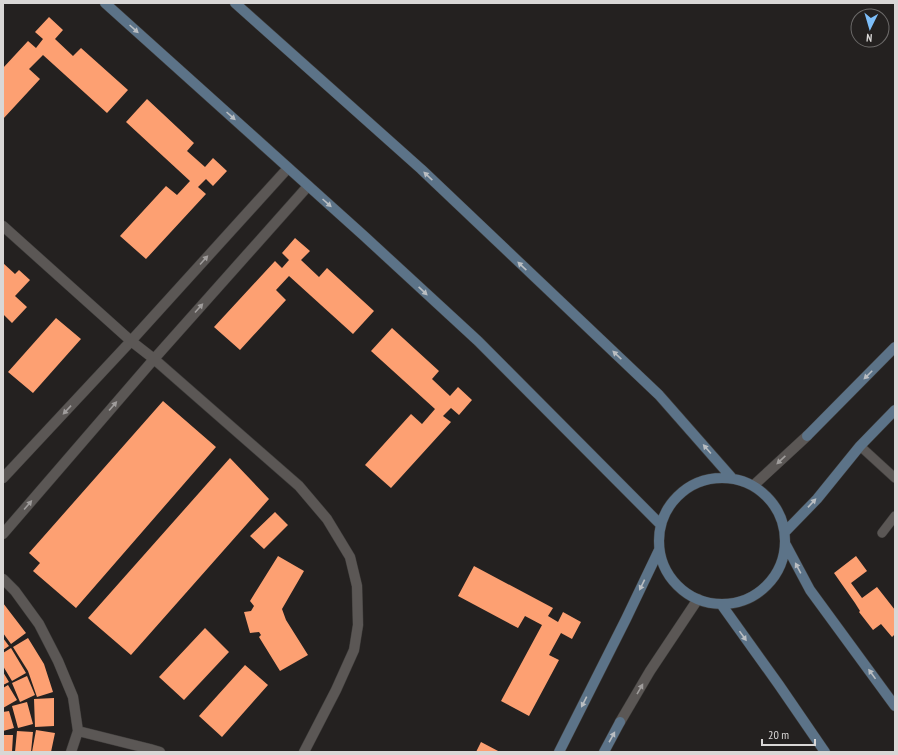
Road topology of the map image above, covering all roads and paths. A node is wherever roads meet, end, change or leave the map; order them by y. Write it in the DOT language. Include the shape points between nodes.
graph roads {
  1 [pos="105,3"];
  2 [pos="235,3"];
  3 [pos="288,168"];
  4 [pos="308,186"];
  5 [pos="3,226"];
  6 [pos="131,341"];
  7 [pos="895,348"];
  8 [pos="154,359"];
  9 [pos="895,410"];
  10 [pos="860,446"];
  11 [pos="3,478"];
  12 [pos="732,478"];
  13 [pos="895,478"];
  14 [pos="754,485"];
  15 [pos="895,516"];
  16 [pos="660,524"];
  17 [pos="785,532"];
  18 [pos="882,533"];
  19 [pos="3,534"];
  20 [pos="786,545"];
  21 [pos="659,550"];
  22 [pos="3,579"];
  23 [pos="698,600"];
  24 [pos="720,604"];
  25 [pos="895,706"];
  26 [pos="78,731"];
  27 [pos="71,752"];
  28 [pos="160,752"];
  29 [pos="304,752"];
  30 [pos="559,752"];
  31 [pos="604,752"];
  32 [pos="825,752"];
  1 -- 3 [label="street, one-way"];
  12 -- 2 [label="street, one-way" via="659,395 421,169"];
  3 -- 4 [label="street"];
  6 -- 3 [label="street, one-way"];
  8 -- 4 [label="street, one-way"];
  4 -- 16 [label="street, one-way" via="478,341"];
  5 -- 6 [label="street"];
  6 -- 8 [label="street"];
  6 -- 11 [label="street, one-way"];
  7 -- 14 [label="street, one-way" via="808,436"];
  19 -- 8 [label="street, one-way"];
  8 -- 29 [label="street" via="299,486 327,519 350,557 357,586 358,625 354,650"];
  9 -- 10 [label="street"];
  10 -- 13 [label="lane"];
  17 -- 10 [label="street, one-way" via="817,499"];
  12 -- 14 [label="street"];
  12 -- 16 [label="street" via="706,479 682,491 665,511"];
  14 -- 17 [label="street" via="778,510"];
  15 -- 18 [label="lane"];
  16 -- 21 [label="street"];
  17 -- 20 [label="street"];
  20 -- 24 [label="street" via="780,568 765,587 744,600"];
  25 -- 20 [label="street, one-way" via="810,590"];
  21 -- 23 [label="street" via="662,563 676,585"];
  21 -- 30 [label="street, one-way"];
  22 -- 26 [label="street" via="39,624 58,661 72,697"];
  23 -- 24 [label="street"];
  31 -- 23 [label="street, one-way" via="650,671"];
  24 -- 32 [label="street, one-way"];
  26 -- 27 [label="street"];
  26 -- 28 [label="street"];
}
